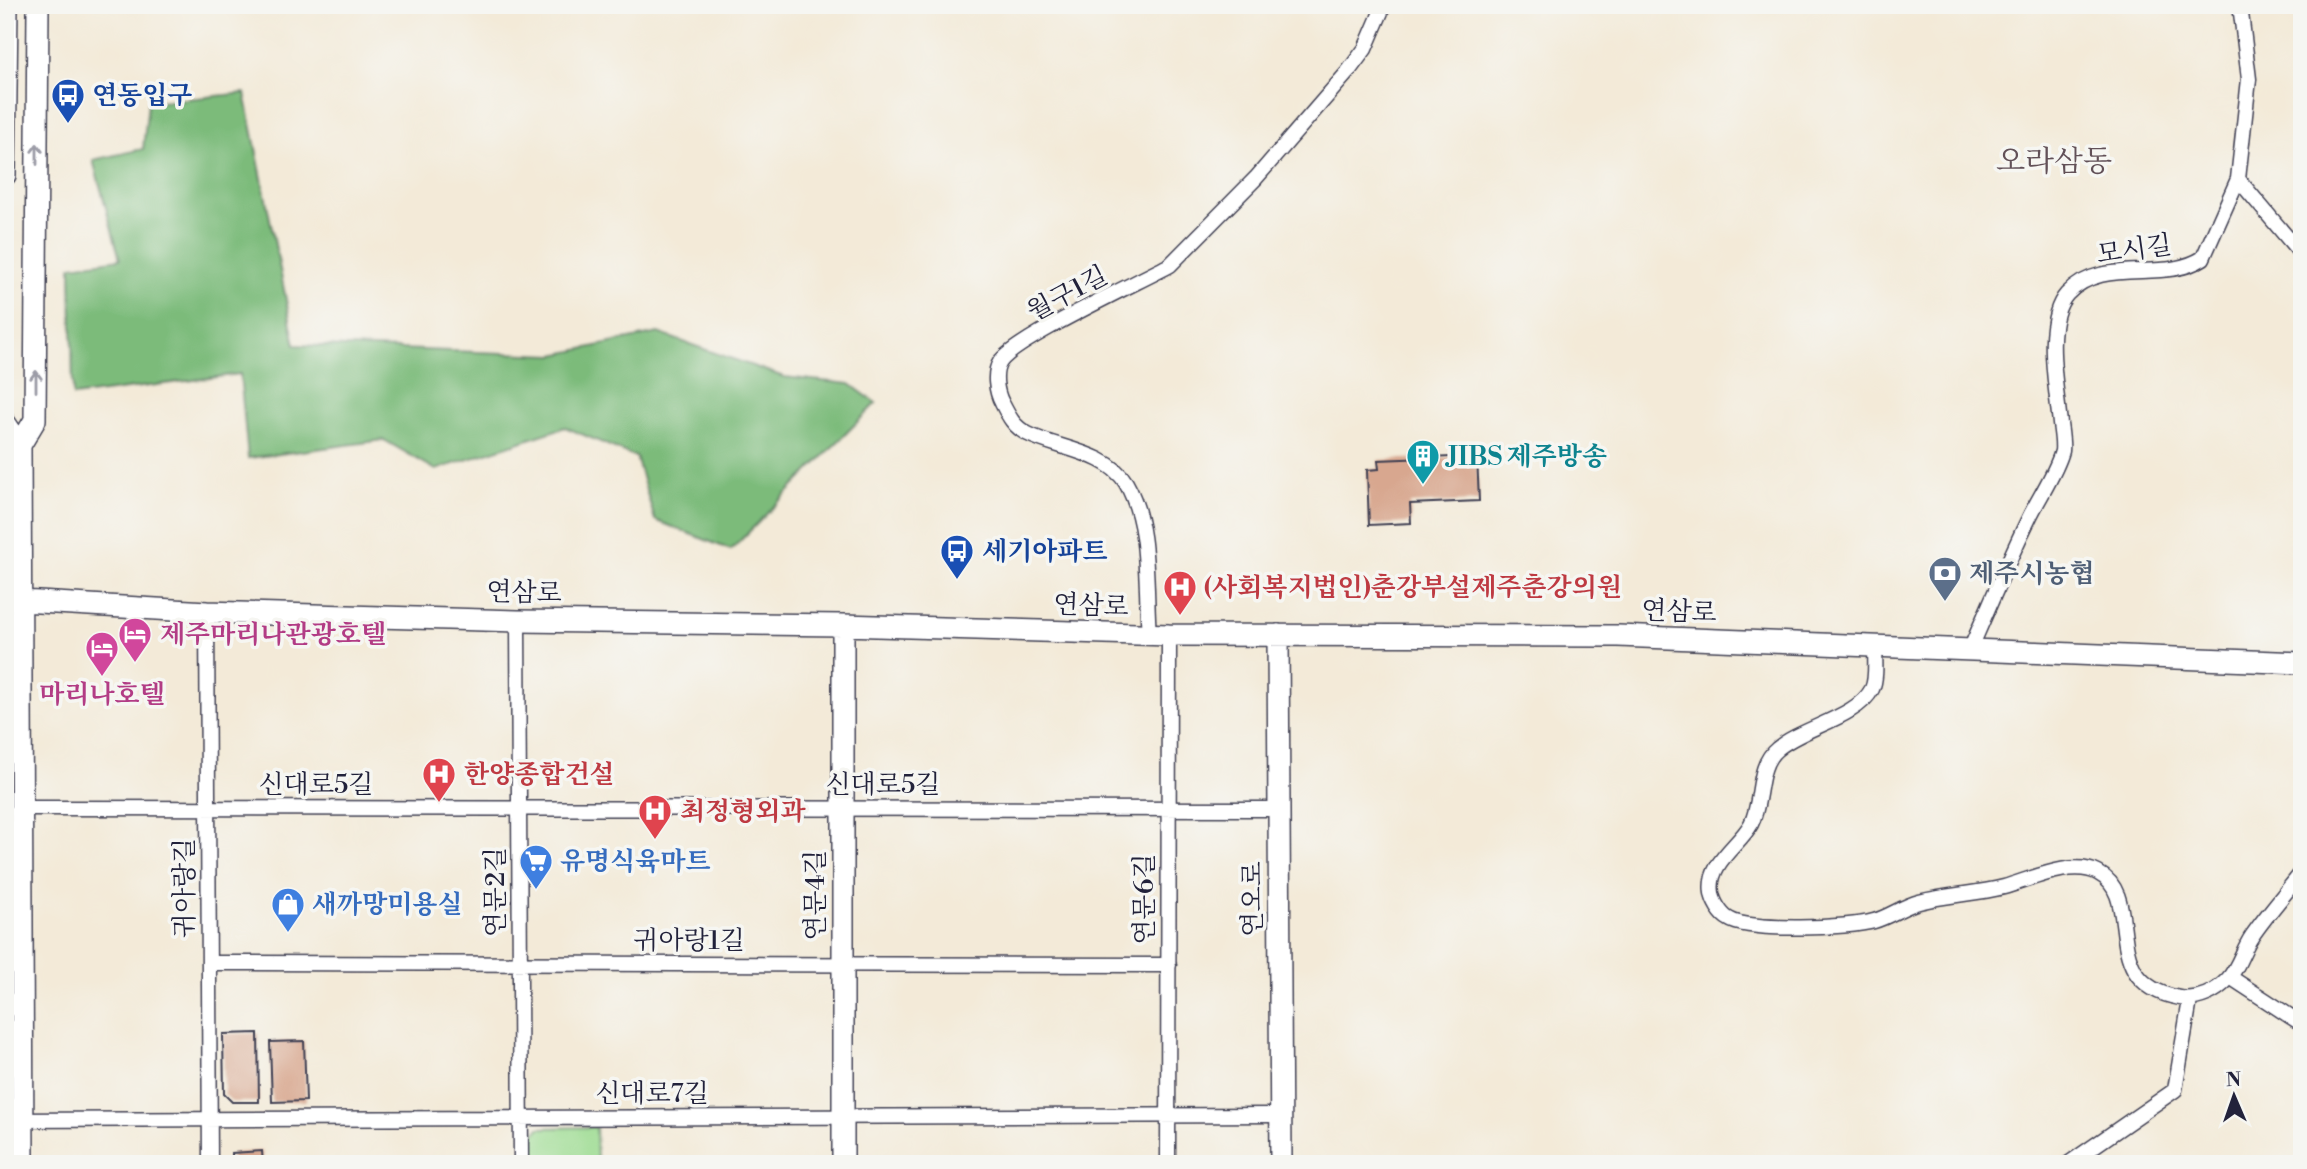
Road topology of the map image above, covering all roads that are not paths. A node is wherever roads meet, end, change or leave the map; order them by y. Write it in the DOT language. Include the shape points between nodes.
graph roads {
  1 [pos="7,5"];
  2 [pos="38,5"];
  3 [pos="1384,5"];
  4 [pos="2239,5"];
  5 [pos="5,175"];
  6 [pos="2238,178"];
  7 [pos="2302,255"];
  8 [pos="5,423"];
  9 [pos="20,446"];
  10 [pos="13,600"];
  11 [pos="207,612"];
  12 [pos="518,621"];
  13 [pos="843,625"];
  14 [pos="1159,635"];
  15 [pos="1278,635"];
  16 [pos="1875,646"];
  17 [pos="1970,650"];
  18 [pos="2302,663"];
  19 [pos="24,808"];
  20 [pos="208,808"];
  21 [pos="519,808"];
  22 [pos="843,809"];
  23 [pos="1169,810"];
  24 [pos="1280,810"];
  25 [pos="2302,872"];
  26 [pos="209,963"];
  27 [pos="520,964"];
  28 [pos="843,964"];
  29 [pos="13,965"];
  30 [pos="1169,965"];
  31 [pos="2230,977"];
  32 [pos="2190,1000"];
  33 [pos="2302,1024"];
  34 [pos="1168,1115"];
  35 [pos="1281,1115"];
  36 [pos="843,1116"];
  37 [pos="521,1118"];
  38 [pos="210,1119"];
  39 [pos="14,1120"];
  40 [pos="23,1164"];
  41 [pos="210,1164"];
  42 [pos="521,1164"];
  43 [pos="843,1164"];
  44 [pos="1168,1164"];
  45 [pos="1281,1164"];
  46 [pos="2068,1164"];
  1 -- 5 [label="main road"];
  9 -- 2 [label="main road, one-way" via="35,420"];
  3 -- 14 [label="street, 월구1길" via="1365,49 1347,73 1186,252 1051,328 999,363 999,398 1014,426 1113,468 1126,482 1136,507"];
  4 -- 6 [label="street, 모시길" via="2249,79"];
  6 -- 7 [label="street"];
  6 -- 17 [label="street, 모시길" via="2203,258 2172,269 2133,269 2099,276 2068,293 2057,308 2054,345 2062,450"];
  8 -- 9 [label="main road"];
  9 -- 10 [label="main road"];
  10 -- 11 [label="main road, 연삼로"];
  10 -- 19 [label="main road"];
  11 -- 12 [label="main road, 연삼로"];
  11 -- 20 [label="street, 귀아랑길"];
  12 -- 13 [label="main road, 연삼로"];
  12 -- 21 [label="street, 연문2길"];
  13 -- 14 [label="main road, 연삼로"];
  13 -- 22 [label="main road, 연문4길"];
  14 -- 15 [label="main road, 연삼로"];
  14 -- 23 [label="street, 연문6길"];
  15 -- 16 [label="main road, 연삼로" via="1618,636"];
  15 -- 24 [label="main road, 연오로"];
  16 -- 17 [label="main road, 연삼로"];
  16 -- 32 [label="street" via="1873,688 1861,702 1774,750 1765,764 1756,813 1715,872 1711,891 1716,905 1729,919 1745,925 1800,928 1873,922 1918,902 2083,869 2099,873 2112,888 2122,909 2127,955 2135,972 2151,988"];
  17 -- 18 [label="main road, 연삼로"];
  19 -- 20 [label="street, 신대로5길"];
  19 -- 29 [label="main road"];
  20 -- 21 [label="street, 신대로5길"];
  20 -- 26 [label="street, 귀아랑길"];
  21 -- 22 [label="street, 신대로5길"];
  21 -- 27 [label="street, 연문2길"];
  22 -- 23 [label="street, 신대로5길"];
  22 -- 28 [label="main road, 연문4길"];
  23 -- 24 [label="street, 신대로5길"];
  23 -- 30 [label="street, 연문6길"];
  24 -- 35 [label="main road, 연오로"];
  25 -- 31 [label="street" via="2251,938"];
  26 -- 27 [label="street, 귀아랑1길"];
  26 -- 38 [label="street, 귀아랑길"];
  27 -- 28 [label="street, 귀아랑1길"];
  27 -- 37 [label="street, 연문2길"];
  28 -- 30 [label="street, 귀아랑1길"];
  28 -- 36 [label="main road, 연문4길"];
  29 -- 39 [label="main road"];
  30 -- 34 [label="street, 연문6길"];
  31 -- 32 [label="street" via="2213,992"];
  31 -- 33 [label="street"];
  32 -- 46 [label="street" via="2175,1090"];
  34 -- 35 [label="street, 신대로7길"];
  34 -- 36 [label="street, 신대로7길"];
  34 -- 44 [label="street, 연문6길"];
  35 -- 45 [label="main road, 연오로"];
  36 -- 37 [label="street, 신대로7길"];
  36 -- 43 [label="main road, 연문4길"];
  37 -- 38 [label="street, 신대로7길"];
  37 -- 42 [label="street, 연문2길"];
  38 -- 39 [label="street, 신대로7길"];
  38 -- 41 [label="street, 귀아랑길"];
  39 -- 40 [label="main road"];
}
